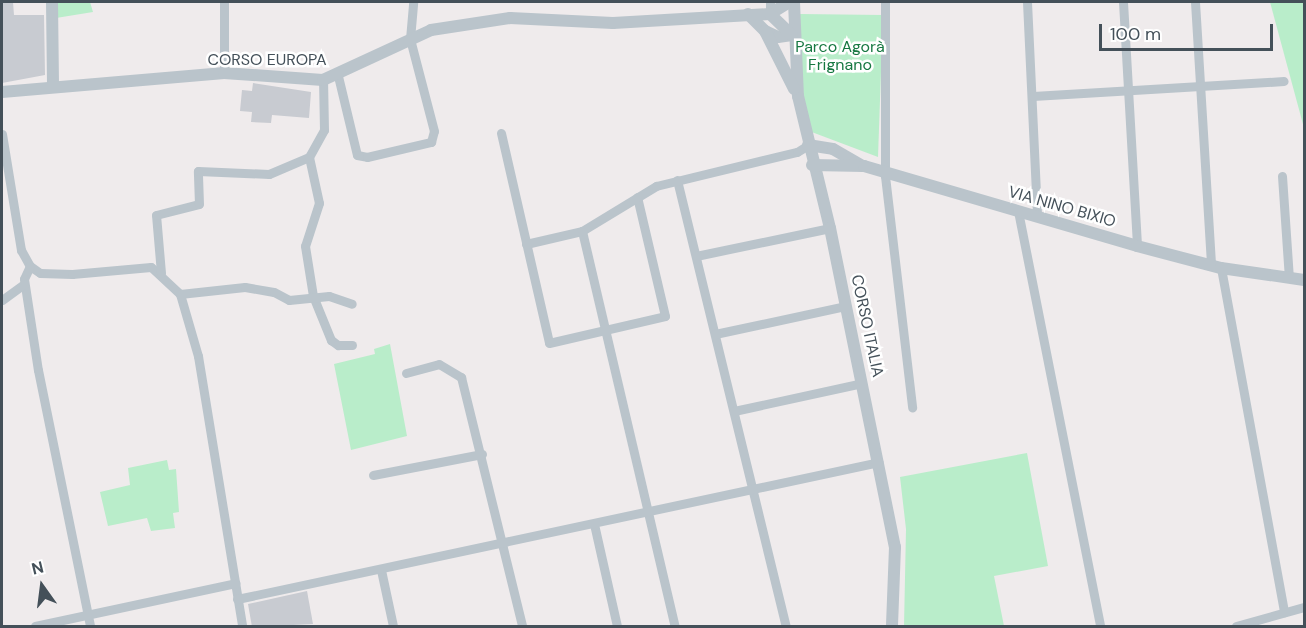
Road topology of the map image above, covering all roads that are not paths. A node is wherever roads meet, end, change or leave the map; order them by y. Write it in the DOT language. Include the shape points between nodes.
graph roads {
  1 [pos="52,2"];
  2 [pos="224,2"];
  3 [pos="413,2"];
  4 [pos="789,2"];
  5 [pos="794,2"];
  6 [pos="885,2"];
  7 [pos="1027,2"];
  8 [pos="1123,2"];
  9 [pos="1195,2"];
  10 [pos="770,8"];
  11 [pos="748,14"];
  12 [pos="765,32"];
  13 [pos="792,35"];
  14 [pos="410,39"];
  15 [pos="225,73"];
  16 [pos="338,76"];
  17 [pos="323,81"];
  18 [pos="1284,81"];
  19 [pos="53,84"];
  20 [pos="1201,86"];
  21 [pos="1128,91"];
  22 [pos="2,92"];
  23 [pos="798,96"];
  24 [pos="1033,96"];
  25 [pos="501,133"];
  26 [pos="2,134"];
  27 [pos="808,145"];
  28 [pos="309,157"];
  29 [pos="812,165"];
  30 [pos="864,166"];
  31 [pos="885,176"];
  32 [pos="1282,176"];
  33 [pos="677,180"];
  34 [pos="637,197"];
  35 [pos="1018,211"];
  36 [pos="1037,217"];
  37 [pos="830,228"];
  38 [pos="582,231"];
  39 [pos="526,244"];
  40 [pos="1137,246"];
  41 [pos="696,256"];
  42 [pos="30,266"];
  43 [pos="1216,266"];
  44 [pos="161,273"];
  45 [pos="1289,278"];
  46 [pos="1305,280"];
  47 [pos="24,285"];
  48 [pos="180,294"];
  49 [pos="313,296"];
  50 [pos="2,300"];
  51 [pos="352,304"];
  52 [pos="846,306"];
  53 [pos="604,331"];
  54 [pos="715,334"];
  55 [pos="352,345"];
  56 [pos="406,373"];
  57 [pos="862,382"];
  58 [pos="912,407"];
  59 [pos="734,411"];
  60 [pos="482,454"];
  61 [pos="879,462"];
  62 [pos="373,476"];
  63 [pos="753,489"];
  64 [pos="649,512"];
  65 [pos="594,524"];
  66 [pos="505,545"];
  67 [pos="381,570"];
  68 [pos="235,583"];
  69 [pos="237,599"];
  70 [pos="1305,607"];
  71 [pos="1284,612"];
  72 [pos="88,614"];
  73 [pos="35,627"];
  74 [pos="90,627"];
  75 [pos="242,627"];
  76 [pos="393,627"];
  77 [pos="522,627"];
  78 [pos="617,627"];
  79 [pos="675,627"];
  80 [pos="786,627"];
  81 [pos="892,627"];
  82 [pos="1100,627"];
  83 [pos="1236,627"];
  1 -- 19 [label="street"];
  2 -- 15 [label="street"];
  3 -- 14 [label="street"];
  4 -- 10 [label="street"];
  5 -- 13 [label="street, CORSO ITALIA"];
  6 -- 31 [label="street"];
  7 -- 24 [label="street"];
  8 -- 21 [label="street"];
  9 -- 20 [label="street"];
  10 -- 11 [label="street"];
  10 -- 13 [label="street"];
  11 -- 12 [label="street"];
  11 -- 14 [label="street, CORSO EUROPA" via="613,23 510,18 431,30"];
  12 -- 13 [label="street" via="778,37"];
  12 -- 23 [label="street"];
  13 -- 23 [label="street, CORSO ITALIA"];
  14 -- 16 [label="street, CORSO EUROPA"];
  14 -- 16 [label="street" via="434,131 431,142 367,157 357,155"];
  15 -- 17 [label="street, CORSO EUROPA"];
  15 -- 19 [label="street, CORSO EUROPA"];
  16 -- 17 [label="street, CORSO EUROPA"];
  17 -- 28 [label="street" via="324,130"];
  18 -- 20 [label="street"];
  19 -- 22 [label="street, CORSO EUROPA"];
  20 -- 21 [label="street"];
  20 -- 43 [label="street"];
  21 -- 24 [label="street"];
  21 -- 40 [label="street"];
  23 -- 27 [label="street, CORSO ITALIA"];
  24 -- 36 [label="street"];
  25 -- 39 [label="street"];
  26 -- 42 [label="street" via="21,250"];
  27 -- 29 [label="street, CORSO ITALIA"];
  27 -- 30 [label="street" via="833,148"];
  27 -- 33 [label="street"];
  28 -- 44 [label="street" via="269,174 198,171 199,204 156,215"];
  28 -- 49 [label="street" via="319,203 305,246"];
  29 -- 30 [label="street, VIA NINO BIXIO"];
  29 -- 37 [label="street, CORSO ITALIA"];
  30 -- 31 [label="street, VIA NINO BIXIO"];
  31 -- 35 [label="street, VIA NINO BIXIO"];
  31 -- 58 [label="street"];
  32 -- 45 [label="street"];
  33 -- 34 [label="street"];
  33 -- 41 [label="street"];
  34 -- 38 [label="street"];
  34 -- 53 [label="street" via="665,316"];
  35 -- 36 [label="street, VIA NINO BIXIO"];
  35 -- 82 [label="street"];
  36 -- 40 [label="street, VIA NINO BIXIO"];
  37 -- 41 [label="street"];
  37 -- 52 [label="street, CORSO ITALIA"];
  38 -- 39 [label="street"];
  38 -- 53 [label="street"];
  39 -- 53 [label="street" via="549,343"];
  40 -- 43 [label="street, VIA NINO BIXIO"];
  41 -- 54 [label="street"];
  42 -- 44 [label="street" via="40,273 151,267"];
  42 -- 47 [label="street"];
  43 -- 45 [label="street, VIA NINO BIXIO"];
  43 -- 71 [label="street"];
  44 -- 48 [label="street"];
  45 -- 46 [label="street, VIA NINO BIXIO"];
  47 -- 50 [label="street"];
  47 -- 72 [label="street"];
  48 -- 49 [label="street" via="245,287 290,300"];
  48 -- 68 [label="street" via="198,356"];
  49 -- 51 [label="street"];
  49 -- 55 [label="street" via="331,340 338,345"];
  52 -- 54 [label="street"];
  52 -- 57 [label="street, CORSO ITALIA"];
  53 -- 64 [label="street"];
  54 -- 59 [label="street"];
  56 -- 60 [label="street" via="439,364 461,377"];
  57 -- 59 [label="street"];
  57 -- 61 [label="street, CORSO ITALIA"];
  59 -- 63 [label="street"];
  60 -- 62 [label="street"];
  60 -- 66 [label="street"];
  61 -- 63 [label="street"];
  61 -- 81 [label="street, CORSO ITALIA" via="895,547"];
  63 -- 64 [label="street"];
  63 -- 80 [label="street"];
  64 -- 65 [label="street"];
  64 -- 79 [label="street"];
  65 -- 66 [label="street"];
  65 -- 78 [label="street"];
  66 -- 67 [label="street"];
  66 -- 77 [label="street"];
  67 -- 69 [label="street"];
  67 -- 76 [label="street"];
  68 -- 69 [label="street"];
  68 -- 72 [label="street"];
  69 -- 75 [label="street"];
  70 -- 71 [label="street"];
  71 -- 83 [label="street"];
  72 -- 73 [label="street"];
  72 -- 74 [label="street"];
}
